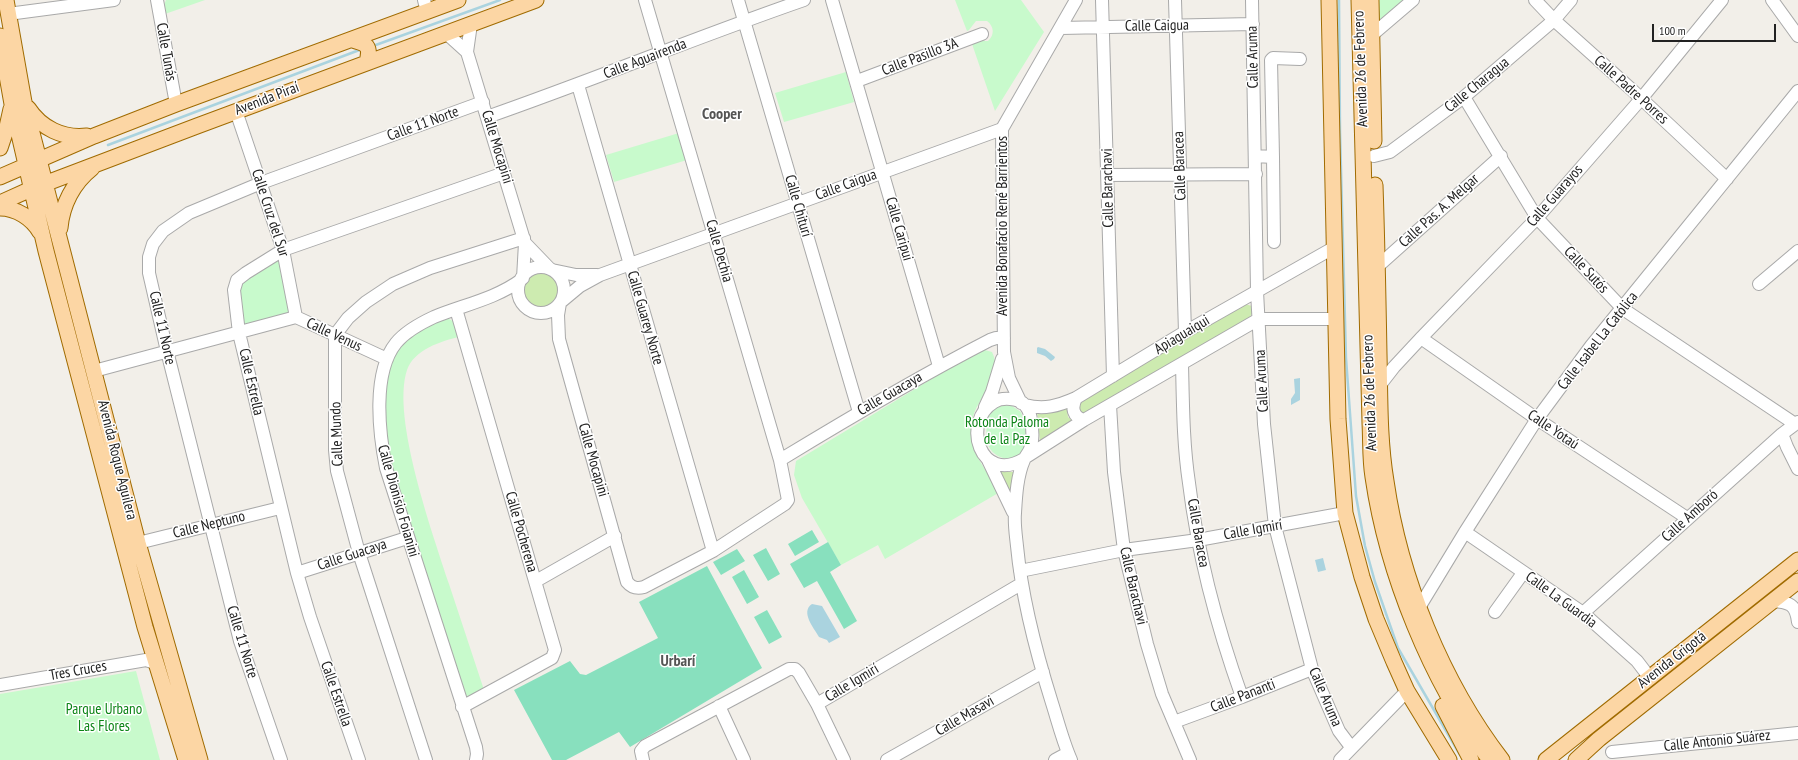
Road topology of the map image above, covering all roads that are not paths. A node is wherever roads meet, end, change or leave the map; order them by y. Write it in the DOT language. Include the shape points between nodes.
graph roads {
  1 [pos="114,0"];
  2 [pos="157,0"];
  3 [pos="458,0"];
  4 [pos="536,0"];
  5 [pos="645,0"];
  6 [pos="738,0"];
  7 [pos="804,0"];
  8 [pos="832,0"];
  9 [pos="1076,0"];
  10 [pos="1102,0"];
  11 [pos="1175,0"];
  12 [pos="1252,0"];
  13 [pos="1329,0"];
  14 [pos="1351,0"];
  15 [pos="1359,0"];
  16 [pos="1371,0"];
  17 [pos="1413,0"];
  18 [pos="1535,0"];
  19 [pos="1571,0"];
  20 [pos="1722,0"];
  21 [pos="1772,0"];
  22 [pos="426,6"];
  23 [pos="7,7"];
  24 [pos="1554,20"];
  25 [pos="744,21"];
  26 [pos="471,24"];
  27 [pos="1252,24"];
  28 [pos="1176,26"];
  29 [pos="1104,27"];
  30 [pos="1060,28"];
  31 [pos="446,33"];
  32 [pos="982,34"];
  33 [pos="1372,35"];
  34 [pos="0,36"];
  35 [pos="1798,36"];
  36 [pos="364,37"];
  37 [pos="467,52"];
  38 [pos="661,52"];
  39 [pos="375,56"];
  40 [pos="1300,59"];
  41 [pos="857,81"];
  42 [pos="578,85"];
  43 [pos="1798,91"];
  44 [pos="1464,97"];
  45 [pos="1641,99"];
  46 [pos="483,102"];
  47 [pos="18,103"];
  48 [pos="176,104"];
  49 [pos="236,111"];
  50 [pos="487,117"];
  51 [pos="1002,129"];
  52 [pos="94,136"];
  53 [pos="0,148"];
  54 [pos="1255,156"];
  55 [pos="1374,156"];
  56 [pos="1500,156"];
  57 [pos="1273,157"];
  58 [pos="33,162"];
  59 [pos="97,164"];
  60 [pos="882,172"];
  61 [pos="504,173"];
  62 [pos="1256,174"];
  63 [pos="1108,175"];
  64 [pos="1180,175"];
  65 [pos="0,177"];
  66 [pos="1727,179"];
  67 [pos="46,183"];
  68 [pos="261,183"];
  69 [pos="32,189"];
  70 [pos="796,202"];
  71 [pos="0,203"];
  72 [pos="0,208"];
  73 [pos="1376,215"];
  74 [pos="1537,218"];
  75 [pos="714,234"];
  76 [pos="59,235"];
  77 [pos="44,239"];
  78 [pos="524,240"];
  79 [pos="1274,242"];
  80 [pos="1366,246"];
  81 [pos="1335,247"];
  82 [pos="283,250"];
  83 [pos="1798,251"];
  84 [pos="629,264"];
  85 [pos="1377,267"];
  86 [pos="551,270"];
  87 [pos="600,275"];
  88 [pos="522,279"];
  89 [pos="1760,284"];
  90 [pos="1257,291"];
  91 [pos="492,296"];
  92 [pos="561,302"];
  93 [pos="456,309"];
  94 [pos="529,309"];
  95 [pos="1623,309"];
  96 [pos="296,317"];
  97 [pos="1259,319"];
  98 [pos="1335,319"];
  99 [pos="1185,332"];
  100 [pos="239,333"];
  101 [pos="335,335"];
  102 [pos="1004,338"];
  103 [pos="1421,338"];
  104 [pos="559,339"];
  105 [pos="167,351"];
  106 [pos="1004,352"];
  107 [pos="387,359"];
  108 [pos="1182,364"];
  109 [pos="939,366"];
  110 [pos="94,371"];
  111 [pos="1112,376"];
  112 [pos="1380,386"];
  113 [pos="1076,398"];
  114 [pos="1023,404"];
  115 [pos="1110,405"];
  116 [pos="859,412"];
  117 [pos="983,412"];
  118 [pos="1537,419"];
  119 [pos="1084,420"];
  120 [pos="1796,423"];
  121 [pos="1782,434"];
  122 [pos="1025,458"];
  123 [pos="780,460"];
  124 [pos="988,460"];
  125 [pos="1798,469"];
  126 [pos="280,508"];
  127 [pos="1346,513"];
  128 [pos="1015,515"];
  129 [pos="1687,518"];
  130 [pos="210,525"];
  131 [pos="1275,526"];
  132 [pos="1465,532"];
  133 [pos="615,536"];
  134 [pos="407,538"];
  135 [pos="1198,540"];
  136 [pos="138,543"];
  137 [pos="1124,550"];
  138 [pos="713,551"];
  139 [pos="359,553"];
  140 [pos="1798,560"];
  141 [pos="1020,571"];
  142 [pos="297,573"];
  143 [pos="1523,573"];
  144 [pos="536,581"];
  145 [pos="1798,581"];
  146 [pos="1021,584"];
  147 [pos="1772,601"];
  148 [pos="1420,606"];
  149 [pos="1494,612"];
  150 [pos="1584,614"];
  151 [pos="1798,622"];
  152 [pos="155,663"];
  153 [pos="1312,669"];
  154 [pos="1042,672"];
  155 [pos="1650,678"];
  156 [pos="0,684"];
  157 [pos="1407,691"];
  158 [pos="1629,694"];
  159 [pos="1242,698"];
  160 [pos="817,704"];
  161 [pos="719,706"];
  162 [pos="462,707"];
  163 [pos="1174,722"];
  164 [pos="1798,733"];
  165 [pos="1596,742"];
  166 [pos="1351,747"];
  167 [pos="1070,756"];
  168 [pos="1615,756"];
  169 [pos="186,760"];
  170 [pos="200,760"];
  171 [pos="281,760"];
  172 [pos="359,760"];
  173 [pos="426,760"];
  174 [pos="476,760"];
  175 [pos="643,760"];
  176 [pos="744,760"];
  177 [pos="844,760"];
  178 [pos="887,760"];
  179 [pos="1055,760"];
  180 [pos="1190,760"];
  181 [pos="1340,760"];
  182 [pos="1449,760"];
  183 [pos="1471,760"];
  184 [pos="1490,760"];
  185 [pos="1502,760"];
  186 [pos="1546,760"];
  187 [pos="1576,760"];
  1 -- 23 [label="street"];
  2 -- 48 [label="street, Calle Tunás"];
  3 -- 22 [label="main road, Avenida Piraí"];
  4 -- 26 [label="main road, Avenida Piraí"];
  5 -- 38 [label="street, Calle Dechia"];
  6 -- 25 [label="street, Calle Chiturí"];
  7 -- 25 [label="street, Calle Aguairenda"];
  8 -- 41 [label="street, Calle Caripui"];
  9 -- 30 [label="street, Avenida Bonafacio René Barrientos"];
  10 -- 29 [label="street, Calle Barachavi"];
  11 -- 28 [label="street, Calle Baracea"];
  12 -- 27 [label="street, Calle Aruma"];
  13 -- 81 [label="main road, Avenida 26 de Febrero"];
  14 -- 183 [label="main road, Avenida 26 de Febrero" via="1360,412 1370,516 1399,611 1418,657"];
  15 -- 80 [label="main road, Avenida 26 de Febrero"];
  16 -- 33 [label="main road, Avenida 26 de Febrero"];
  17 -- 33 [label="street"];
  18 -- 24 [label="street, Calle Padre Porres"];
  19 -- 24 [label="street, Calle Charagua"];
  20 -- 45 [label="street, Calle Guarayos"];
  21 -- 35 [label="street"];
  22 -- 36 [label="main road, Avenida Piraí"];
  23 -- 47 [label="main road"];
  24 -- 44 [label="street, Calle Charagua"];
  24 -- 45 [label="street, Calle Padre Porres"];
  25 -- 38 [label="street, Calle Aguairenda"];
  25 -- 70 [label="street, Calle Chiturí"];
  26 -- 31 [label="main road, Avenida Piraí"];
  26 -- 37 [label="street, Calle Mocapini"];
  27 -- 28 [label="street, Calle Caigua"];
  27 -- 54 [label="street, Calle Aruma"];
  28 -- 29 [label="street, Calle Caigua"];
  28 -- 64 [label="street, Calle Baracea"];
  29 -- 30 [label="street, Calle Caigua"];
  29 -- 63 [label="street, Calle Barachavi"];
  30 -- 51 [label="street, Avenida Bonafacio René Barrientos"];
  31 -- 37 [label="street"];
  31 -- 39 [label="main road, Avenida Piraí"];
  32 -- 41 [label="street, Calle Pasillo 3A"];
  33 -- 55 [label="main road, Avenida 26 de Febrero"];
  34 -- 47 [label="main road"];
  36 -- 39 [label="main road"];
  36 -- 48 [label="main road, Avenida Piraí"];
  37 -- 46 [label="street, Calle Mocapini"];
  38 -- 42 [label="street, Calle Aguairenda"];
  38 -- 75 [label="street, Calle Dechia"];
  39 -- 49 [label="main road, Avenida Piraí"];
  40 -- 57 [label="street" via="1271,60"];
  41 -- 60 [label="street, Calle Caripui"];
  42 -- 50 [label="street, Calle Aguairenda"];
  42 -- 84 [label="street, Calle Guarey Norte"];
  43 -- 66 [label="street, Calle Isabel La Católica"];
  44 -- 55 [label="street, Calle Charagua" via="1390,152"];
  44 -- 56 [label="street, Calle Sutós"];
  45 -- 66 [label="street, Calle Padre Porres"];
  45 -- 74 [label="street, Calle Guarayos"];
  46 -- 50 [label="street, Calle Mocapini"];
  46 -- 68 [label="street, Calle 11 Norte"];
  47 -- 52 [label="main road" via="46,127 61,134 77,137"];
  47 -- 53 [label="main road"];
  47 -- 58 [label="main road"];
  48 -- 52 [label="main road, Avenida Piraí"];
  49 -- 59 [label="main road, Avenida Piraí"];
  49 -- 68 [label="street, Calle Cruz del Sur"];
  50 -- 61 [label="street, Calle Mocapini"];
  51 -- 60 [label="street, Calle Caigua"];
  51 -- 102 [label="street, Avenida Bonafacio René Barrientos"];
  52 -- 58 [label="main road, Avenida Piraí"];
  54 -- 57 [label="street"];
  54 -- 62 [label="street, Calle Aruma"];
  55 -- 73 [label="main road, Avenida 26 de Febrero"];
  56 -- 74 [label="street, Calle Sutós"];
  56 -- 85 [label="street, Calle Pas. A. Melgar"];
  57 -- 79 [label="street"];
  58 -- 65 [label="main road, Avenida Piraí"];
  58 -- 67 [label="main road, Avenida Roque Aguilera"];
  58 -- 69 [label="main road, Avenida Roque Aguilera"];
  59 -- 67 [label="main road, Avenida Piraí"];
  59 -- 76 [label="main road" via="81,178 69,195"];
  60 -- 70 [label="street, Calle Caigua"];
  60 -- 109 [label="street, Calle Caripui"];
  61 -- 78 [label="street, Calle Mocapini"];
  61 -- 82 [label="street, Calle Estrella"];
  62 -- 64 [label="street"];
  62 -- 90 [label="street, Calle Aruma"];
  63 -- 64 [label="street"];
  63 -- 111 [label="street, Calle Barachavi"];
  64 -- 99 [label="street, Calle Baracea"];
  66 -- 95 [label="street, Calle Isabel La Católica"];
  67 -- 69 [label="main road, Avenida Piraí"];
  67 -- 76 [label="main road, Avenida Roque Aguilera"];
  68 -- 82 [label="street, Calle Cruz del Sur"];
  68 -- 105 [label="street, Calle 11 Norte" via="189,213 163,232 153,244 148,257 149,273"];
  69 -- 71 [label="main road, Avenida Piraí"];
  69 -- 77 [label="main road, Avenida Roque Aguilera"];
  70 -- 75 [label="street, Calle Caigua"];
  70 -- 116 [label="street, Calle Chiturí"];
  72 -- 77 [label="main road" via="28,218"];
  73 -- 80 [label="main road"];
  73 -- 85 [label="main road, Avenida 26 de Febrero"];
  74 -- 95 [label="street, Calle Sutós"];
  74 -- 103 [label="street, Calle Guarayos"];
  75 -- 84 [label="street, Calle Caigua"];
  75 -- 123 [label="street, Calle Dechia"];
  76 -- 110 [label="main road, Avenida Roque Aguilera"];
  77 -- 152 [label="main road, Avenida Roque Aguilera"];
  78 -- 86 [label="street, Calle Mocapini"];
  78 -- 88 [label="street, Calle Mocapini"];
  78 -- 101 [label="street" via="430,268 393,284 366,302 348,318"];
  80 -- 184 [label="main road, Avenida 26 de Febrero" via="1373,476 1389,552 1426,652 1470,732"];
  81 -- 90 [label="street, Apiaguaiqui"];
  81 -- 98 [label="main road, Avenida 26 de Febrero"];
  82 -- 96 [label="street, Calle Cruz del Sur"];
  82 -- 100 [label="street, Calle Estrella" via="237,280 234,290"];
  83 -- 89 [label="street"];
  84 -- 87 [label="street, Calle Caigua"];
  84 -- 138 [label="street, Calle Guarey Norte"];
  85 -- 112 [label="main road, Avenida 26 de Febrero"];
  86 -- 87 [label="street, Calle Caigua" via="576,275"];
  86 -- 88 [label="street" via="535,269"];
  86 -- 92 [label="street" via="558,275 564,287"];
  87 -- 92 [label="street, Calle Caigua" via="580,286"];
  88 -- 91 [label="street, Calle Dionisio Foianini"];
  88 -- 94 [label="street" via="519,293"];
  90 -- 97 [label="street, Calle Aruma"];
  90 -- 99 [label="street, Apiaguaiqui"];
  91 -- 93 [label="street, Calle Dionisio Foianini"];
  91 -- 94 [label="street, Calle Dionisio Foianini" via="510,296"];
  92 -- 94 [label="street" via="549,312"];
  92 -- 104 [label="street, Calle Mocapini" via="558,315"];
  93 -- 107 [label="street, Calle Dionisio Foianini" via="412,328 396,343"];
  93 -- 144 [label="street, Calle Pocherena"];
  94 -- 104 [label="street, Calle Mocapini" via="545,318"];
  95 -- 118 [label="street, Calle Isabel La Católica" via="1591,346"];
  95 -- 120 [label="street, Calle Sutós"];
  96 -- 100 [label="street, Calle Venus"];
  96 -- 101 [label="street, Calle Venus"];
  97 -- 98 [label="street"];
  97 -- 108 [label="street, Apiaguaiqui"];
  97 -- 131 [label="street, Calle Aruma" via="1264,424"];
  98 -- 127 [label="main road, Avenida 26 de Febrero" via="1338,419"];
  99 -- 111 [label="street, Apiaguaiqui"];
  100 -- 105 [label="street, Calle Venus"];
  100 -- 126 [label="street, Calle Estrella"];
  101 -- 107 [label="street, Calle Venus"];
  101 -- 139 [label="street, Calle Mundo" via="337,471"];
  102 -- 106 [label="street, Avenida Bonafacio René Barrientos"];
  102 -- 109 [label="street, Calle Guacaya" via="990,340"];
  103 -- 112 [label="street, Calle Guarayos"];
  103 -- 118 [label="street, Calle Yotaú"];
  104 -- 133 [label="street, Calle Mocapini"];
  105 -- 110 [label="street, Calle Venus"];
  105 -- 130 [label="street, Calle 11 Norte"];
  106 -- 114 [label="street, Avenida Bonafacio René Barrientos" via="1009,378"];
  106 -- 117 [label="street, Avenida Bonafacio René Barrientos"];
  107 -- 134 [label="street, Calle Dionisio Foianini" via="380,400 381,442"];
  108 -- 115 [label="street, Apiaguaiqui"];
  108 -- 135 [label="street, Calle Baracea" via="1183,423"];
  109 -- 116 [label="street, Calle Guacaya"];
  110 -- 136 [label="main road, Avenida Roque Aguilera"];
  111 -- 113 [label="street, Apiaguaiqui"];
  112 -- 148 [label="main road, Avenida 26 de Febrero" via="1386,480 1402,556"];
  113 -- 114 [label="street, Apiaguaiqui" via="1048,408"];
  113 -- 119 [label="street" via="1073,412"];
  114 -- 117 [label="street" via="1005,399 995,401"];
  114 -- 122 [label="street" via="1030,418 1032,433 1030,450"];
  115 -- 119 [label="street, Apiaguaiqui"];
  115 -- 137 [label="street, Calle Barachavi" via="1114,472"];
  116 -- 123 [label="street, Calle Guacaya"];
  117 -- 124 [label="street" via="978,427 978,440"];
  118 -- 129 [label="street, Calle Yotaú"];
  118 -- 132 [label="street, Calle Isabel La Católica"];
  119 -- 122 [label="street, Apiaguaiqui"];
  120 -- 121 [label="street, Calle Amboró"];
  121 -- 125 [label="street" via="1786,448"];
  121 -- 129 [label="street, Calle Amboró"];
  122 -- 124 [label="street" via="1009,465 998,465"];
  122 -- 128 [label="street" via="1019,477"];
  123 -- 138 [label="street, Calle Dechia" via="787,503"];
  124 -- 128 [label="street"];
  126 -- 130 [label="street, Calle Neptuno"];
  126 -- 142 [label="street, Calle Estrella"];
  127 -- 131 [label="street, Calle Igmirí"];
  127 -- 157 [label="main road, Avenida 26 de Febrero" via="1362,577 1376,619"];
  128 -- 141 [label="street"];
  129 -- 150 [label="street, Calle Amboró"];
  130 -- 136 [label="street, Calle Neptuno"];
  130 -- 171 [label="street, Calle 11 Norte" via="240,641"];
  131 -- 135 [label="street, Calle Igmirí"];
  131 -- 153 [label="street, Calle Aruma"];
  132 -- 143 [label="street, Calle La Guardia"];
  132 -- 148 [label="street, Calle Isabel La Católica"];
  133 -- 138 [label="street, Calle Mocapini" via="627,582 634,588 644,587"];
  133 -- 144 [label="street"];
  134 -- 139 [label="street, Calle Guacaya"];
  134 -- 162 [label="street, Calle Dionisio Foianini"];
  135 -- 137 [label="street, Calle Igmirí"];
  135 -- 159 [label="street, Calle Baracea" via="1209,593"];
  136 -- 170 [label="main road, Avenida Roque Aguilera"];
  137 -- 141 [label="street, Calle Igmirí"];
  137 -- 163 [label="street, Calle Barachavi" via="1147,644 1162,694"];
  139 -- 142 [label="street, Calle Guacaya"];
  139 -- 173 [label="street, Calle Mundo"];
  140 -- 155 [label="main road, Avenida Grigotá"];
  141 -- 146 [label="street"];
  142 -- 172 [label="street, Calle Estrella"];
  143 -- 149 [label="street"];
  143 -- 150 [label="street, Calle La Guardia"];
  144 -- 162 [label="street, Calle Pocherena" via="555,650 552,658"];
  145 -- 147 [label="main road, Avenida Grigotá"];
  146 -- 154 [label="street"];
  146 -- 160 [label="street, Calle Igmirí"];
  147 -- 151 [label="street" via="1783,602 1793,607 1797,612"];
  147 -- 165 [label="main road, Avenida Grigotá"];
  148 -- 185 [label="main road, Avenida 26 de Febrero" via="1433,640 1462,698"];
  150 -- 155 [label="street, Calle La Guardia" via="1638,661"];
  152 -- 156 [label="street, Tres Cruces" via="146,660"];
  152 -- 169 [label="main road, Avenida Roque Aguilera"];
  153 -- 159 [label="street, Calle Pananti"];
  153 -- 166 [label="street, Calle Aruma" via="1339,731"];
  154 -- 167 [label="street"];
  154 -- 178 [label="street, Calle Masavi"];
  155 -- 158 [label="main road, Avenida Grigotá"];
  157 -- 166 [label="street"];
  157 -- 182 [label="main road, Avenida 26 de Febrero"];
  158 -- 165 [label="main road" via="1633,706 1600,735"];
  158 -- 186 [label="main road, Avenida Grigotá"];
  159 -- 163 [label="street, Calle Pananti"];
  160 -- 161 [label="street, Calle Igmirí" via="799,673 795,669 789,669"];
  160 -- 177 [label="street"];
  161 -- 175 [label="street, Calle Igmirí" via="644,746 641,750"];
  161 -- 176 [label="street"];
  162 -- 174 [label="street, Calle Dionisio Foianini" via="476,747"];
  163 -- 180 [label="street, Calle Barachavi"];
  164 -- 168 [label="street, Calle Antonio Suárez"];
  165 -- 168 [label="street"];
  165 -- 187 [label="main road, Avenida Grigotá"];
  166 -- 181 [label="street"];
  167 -- 179 [label="street"];
}
